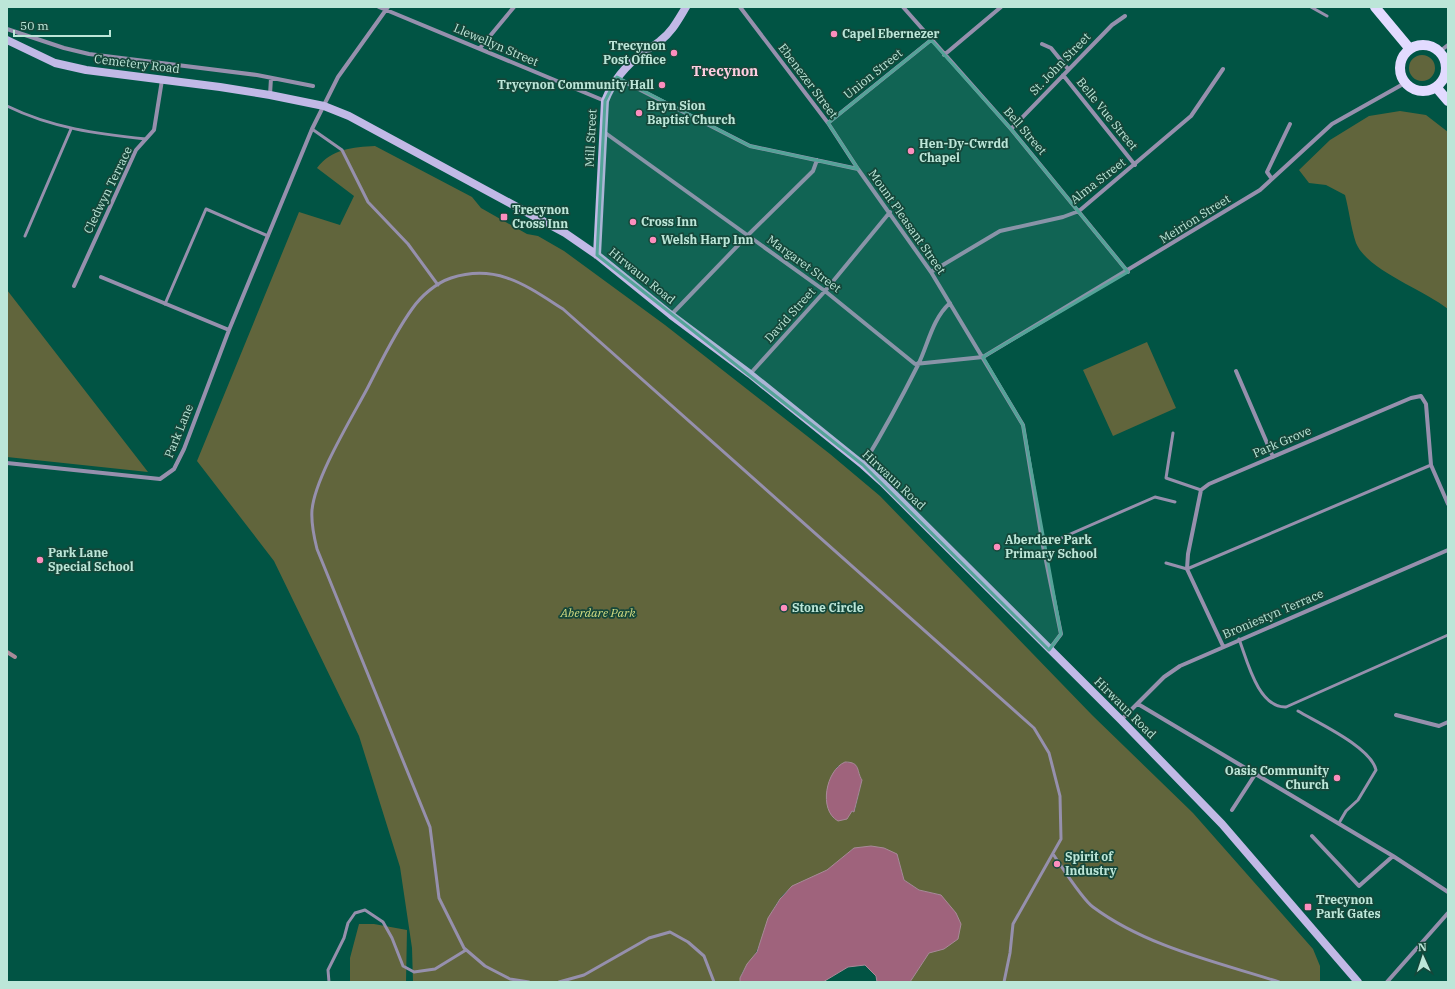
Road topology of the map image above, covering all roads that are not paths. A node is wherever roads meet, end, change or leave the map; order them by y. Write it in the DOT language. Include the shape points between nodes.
graph roads {
  1 [pos="379,7"];
  2 [pos="514,7"];
  3 [pos="686,7"];
  4 [pos="740,7"];
  5 [pos="903,7"];
  6 [pos="1001,7"];
  7 [pos="1311,7"];
  8 [pos="1375,7"];
  9 [pos="387,8"];
  10 [pos="1125,16"];
  11 [pos="1327,16"];
  12 [pos="7,30"];
  13 [pos="7,40"];
  14 [pos="931,40"];
  15 [pos="1042,44"];
  16 [pos="1448,45"];
  17 [pos="480,48"];
  18 [pos="1410,49"];
  19 [pos="1440,52"];
  20 [pos="944,55"];
  21 [pos="1068,69"];
  22 [pos="1223,69"];
  23 [pos="1064,75"];
  24 [pos="617,77"];
  25 [pos="271,78"];
  26 [pos="162,80"];
  27 [pos="1405,83"];
  28 [pos="312,86"];
  29 [pos="1436,87"];
  30 [pos="270,95"];
  31 [pos="605,101"];
  32 [pos="1448,101"];
  33 [pos="7,106"];
  34 [pos="324,106"];
  35 [pos="828,123"];
  36 [pos="1290,124"];
  37 [pos="71,129"];
  38 [pos="312,129"];
  39 [pos="1011,129"];
  40 [pos="603,131"];
  41 [pos="146,139"];
  42 [pos="817,160"];
  43 [pos="1135,165"];
  44 [pos="858,169"];
  45 [pos="1272,179"];
  46 [pos="1079,211"];
  47 [pos="890,212"];
  48 [pos="25,236"];
  49 [pos="268,236"];
  50 [pos="747,236"];
  51 [pos="597,255"];
  52 [pos="931,272"];
  53 [pos="1128,272"];
  54 [pos="101,277"];
  55 [pos="438,285"];
  56 [pos="74,286"];
  57 [pos="825,291"];
  58 [pos="165,304"];
  59 [pos="950,304"];
  60 [pos="671,315"];
  61 [pos="229,330"];
  62 [pos="983,357"];
  63 [pos="919,363"];
  64 [pos="1236,371"];
  65 [pos="750,374"];
  66 [pos="1173,433"];
  67 [pos="1273,457"];
  68 [pos="7,463"];
  69 [pos="863,464"];
  70 [pos="1431,465"];
  71 [pos="1201,490"];
  72 [pos="1175,502"];
  73 [pos="1448,504"];
  74 [pos="1043,546"];
  75 [pos="1448,550"];
  76 [pos="1166,563"];
  77 [pos="1187,569"];
  78 [pos="1448,635"];
  79 [pos="1239,639"];
  80 [pos="1224,646"];
  81 [pos="1049,650"];
  82 [pos="1138,704"];
  83 [pos="1298,711"];
  84 [pos="1396,715"];
  85 [pos="1121,720"];
  86 [pos="1448,722"];
  87 [pos="1256,773"];
  88 [pos="1232,810"];
  89 [pos="1339,823"];
  90 [pos="1312,836"];
  91 [pos="1053,854"];
  92 [pos="1394,856"];
  93 [pos="1448,892"];
  94 [pos="1448,913"];
  95 [pos="466,950"];
  96 [pos="329,982"];
  97 [pos="529,982"];
  98 [pos="560,982"];
  99 [pos="714,982"];
  100 [pos="1004,982"];
  101 [pos="1279,982"];
  102 [pos="1358,982"];
  103 [pos="1387,982"];
  1 -- 9 [label="street, Llewellyn Street"];
  2 -- 17 [label="street"];
  3 -- 24 [label="main road, Mill Street" via="675,26"];
  4 -- 35 [label="street, Ebenezer Street"];
  5 -- 14 [label="street, Bell Street"];
  6 -- 20 [label="street"];
  7 -- 11 [label="lane"];
  8 -- 18 [label="main road"];
  9 -- 17 [label="street, Llewellyn Street"];
  9 -- 34 [label="street, Park Lane" via="338,77"];
  10 -- 21 [label="street, St. John Street" via="1112,25"];
  12 -- 25 [label="street, Cemetery Road" via="88,54"];
  13 -- 26 [label="main road, Cemetery Road" via="56,63 86,70"];
  14 -- 20 [label="street, Bell Street"];
  14 -- 35 [label="street, Union Street"];
  15 -- 21 [label="street, Belle Vue Street" via="1051,48"];
  16 -- 19 [label="street"];
  17 -- 31 [label="street, Llewellyn Street"];
  18 -- 19 [label="main road" via="1425,45"];
  18 -- 27 [label="main road" via="1400,63"];
  19 -- 29 [label="main road" via="1446,70 1442,81"];
  20 -- 39 [label="street, Bell Street"];
  21 -- 23 [label="street, St. John Street"];
  22 -- 43 [label="street, Alma Street" via="1191,116"];
  23 -- 39 [label="street, St. John Street"];
  23 -- 43 [label="street, Belle Vue Street"];
  24 -- 31 [label="main road, Mill Street"];
  24 -- 42 [label="street, Mount Pleasant Street" via="750,146"];
  25 -- 28 [label="street, Cemetery Road"];
  25 -- 30 [label="street"];
  26 -- 30 [label="main road, Cemetery Road"];
  26 -- 41 [label="street, Cledwyn Terrace" via="154,130"];
  27 -- 29 [label="main road" via="1423,91"];
  27 -- 45 [label="street, Meirion Street" via="1332,124"];
  29 -- 32 [label="main road"];
  30 -- 34 [label="main road, Cemetery Road"];
  31 -- 40 [label="main road, Mill Street"];
  33 -- 37 [label="lane"];
  34 -- 38 [label="street, Park Lane"];
  34 -- 51 [label="main road, Hirwaun Road" via="350,116 486,189 565,233"];
  35 -- 44 [label="street, Ebenezer Street"];
  36 -- 45 [label="street" via="1267,172"];
  37 -- 41 [label="lane"];
  37 -- 48 [label="lane"];
  38 -- 49 [label="street, Park Lane"];
  38 -- 55 [label="lane" via="342,150 368,202 408,244"];
  39 -- 46 [label="street, Bell Street"];
  40 -- 50 [label="street, Margaret Street"];
  40 -- 51 [label="main road, Mill Street"];
  41 -- 56 [label="street, Cledwyn Terrace" via="136,150"];
  42 -- 44 [label="street, Mount Pleasant Street"];
  42 -- 50 [label="street" via="813,171"];
  43 -- 46 [label="street, Alma Street"];
  44 -- 47 [label="street, Mount Pleasant Street"];
  45 -- 53 [label="street, Meirion Street" via="1260,190"];
  46 -- 52 [label="street, Alma Street" via="1000,231"];
  46 -- 53 [label="street, Bell Street"];
  47 -- 52 [label="street, Mount Pleasant Street"];
  47 -- 57 [label="street, David Street"];
  49 -- 58 [label="lane" via="206,209"];
  49 -- 61 [label="street, Park Lane"];
  50 -- 57 [label="street, Margaret Street"];
  50 -- 60 [label="street"];
  51 -- 60 [label="main road, Hirwaun Road"];
  52 -- 59 [label="street, Mount Pleasant Street"];
  53 -- 62 [label="street, Meirion Street"];
  54 -- 58 [label="street"];
  55 -- 91 [label="lane" via="450,278 473,273 496,273 520,282 563,309 1034,728 1050,753 1060,796 1061,839"];
  55 -- 95 [label="lane" via="426,292 397,333 343,433 318,486 312,510 316,549 419,797 430,827 439,898"];
  57 -- 63 [label="street, Margaret Street" via="915,364"];
  57 -- 65 [label="street, David Street"];
  58 -- 61 [label="street"];
  59 -- 62 [label="street, Mount Pleasant Street"];
  59 -- 63 [label="street" via="938,318"];
  60 -- 65 [label="main road, Hirwaun Road"];
  61 -- 68 [label="street, Park Lane" via="184,449 174,469 160,479"];
  62 -- 63 [label="street"];
  62 -- 74 [label="street, Mount Pleasant Street" via="1023,425"];
  63 -- 69 [label="street" via="892,418"];
  64 -- 67 [label="street"];
  65 -- 69 [label="main road, Hirwaun Road"];
  66 -- 71 [label="lane" via="1166,478"];
  67 -- 70 [label="street, Park Grove" via="1421,396 1426,404"];
  67 -- 71 [label="street, Park Grove" via="1209,484"];
  69 -- 81 [label="main road, Hirwaun Road"];
  70 -- 73 [label="street, Park Grove"];
  70 -- 77 [label="lane"];
  71 -- 77 [label="street"];
  72 -- 74 [label="lane" via="1155,497"];
  74 -- 81 [label="street, Mount Pleasant Street" via="1061,634"];
  75 -- 79 [label="street, Broniestyn Terrace"];
  76 -- 77 [label="lane"];
  77 -- 80 [label="street"];
  78 -- 79 [label="lane" via="1286,707 1274,705 1262,695"];
  79 -- 80 [label="street, Broniestyn Terrace"];
  80 -- 82 [label="street, Broniestyn Terrace" via="1180,666"];
  81 -- 85 [label="main road, Hirwaun Road"];
  82 -- 85 [label="street, Broniestyn Terrace"];
  82 -- 87 [label="street"];
  83 -- 89 [label="lane" via="1353,744 1368,755 1375,765 1376,770 1358,800 1346,811"];
  84 -- 86 [label="street" via="1439,726"];
  85 -- 102 [label="main road, Hirwaun Road" via="1222,824"];
  87 -- 88 [label="street"];
  87 -- 89 [label="street"];
  89 -- 92 [label="street"];
  90 -- 92 [label="street" via="1359,886"];
  91 -- 100 [label="lane" via="1013,924"];
  91 -- 101 [label="lane" via="1092,906 1137,933 1185,952"];
  92 -- 93 [label="street"];
  94 -- 103 [label="street"];
  95 -- 96 [label="lane" via="435,969 414,972 403,966 383,922 365,910 355,913 348,923 344,938 328,970"];
  95 -- 97 [label="lane" via="486,966 510,979"];
  98 -- 99 [label="lane" via="584,975 649,938 670,932 688,942 704,956"];
}
